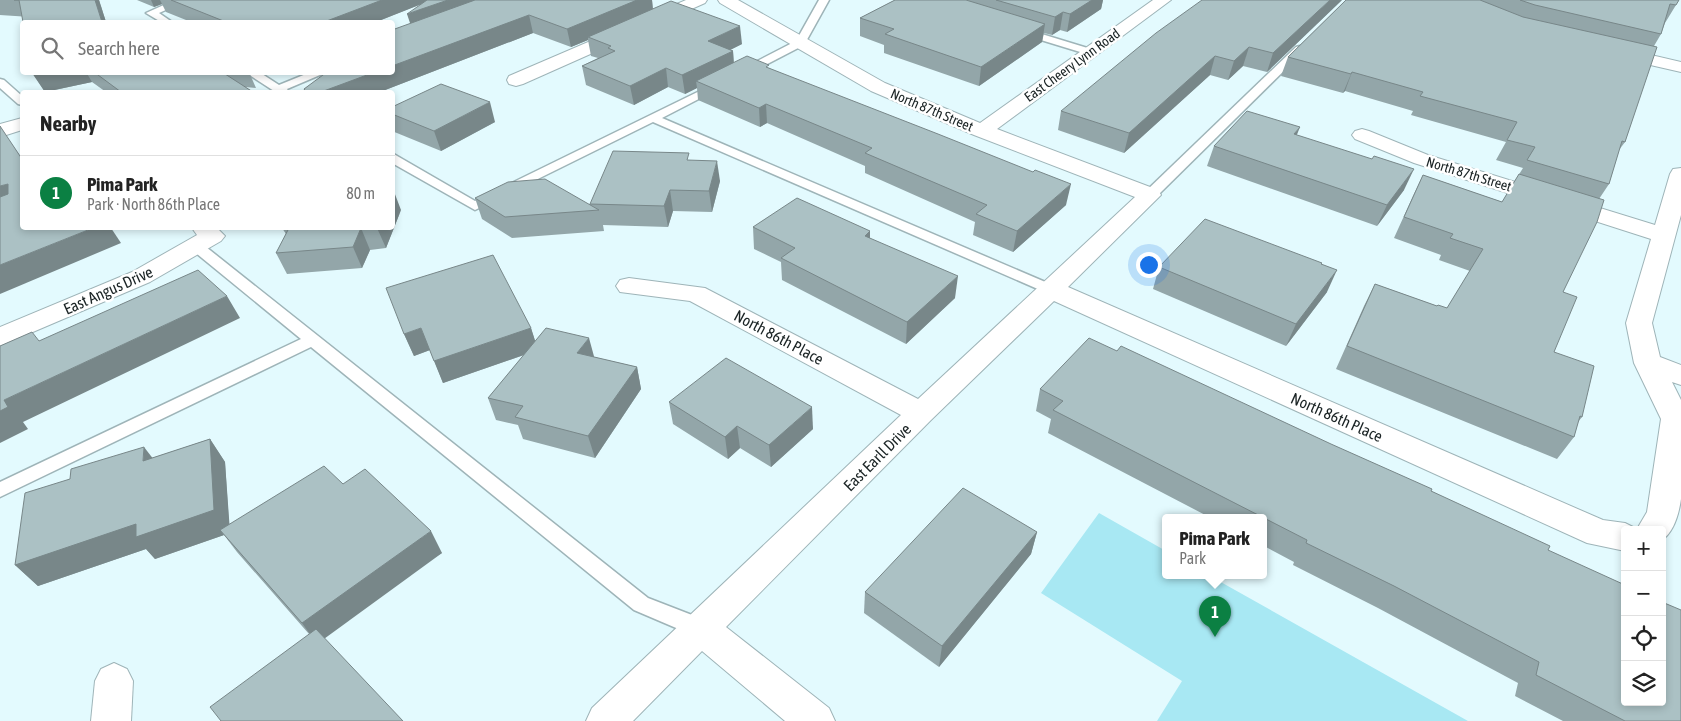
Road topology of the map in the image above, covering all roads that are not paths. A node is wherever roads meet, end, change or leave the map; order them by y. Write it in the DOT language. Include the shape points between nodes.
graph roads {
  1 [pos="183,0"];
  2 [pos="699,0"];
  3 [pos="726,0"];
  4 [pos="824,0"];
  5 [pos="1154,1"];
  6 [pos="163,20"];
  7 [pos="1014,29"];
  8 [pos="1308,41"];
  9 [pos="800,44"];
  10 [pos="1605,49"];
  11 [pos="1090,52"];
  12 [pos="1681,67"];
  13 [pos="255,75"];
  14 [pos="316,75"];
  15 [pos="516,80"];
  16 [pos="0,82"];
  17 [pos="279,90"];
  18 [pos="283,90"];
  19 [pos="20,100"];
  20 [pos="653,118"];
  21 [pos="20,125"];
  22 [pos="981,130"];
  23 [pos="0,132"];
  24 [pos="1362,135"];
  25 [pos="395,159"];
  26 [pos="1681,174"];
  27 [pos="1150,195"];
  28 [pos="1664,235"];
  29 [pos="204,236"];
  30 [pos="629,286"];
  31 [pos="1052,290"];
  32 [pos="0,337"];
  33 [pos="312,340"];
  34 [pos="1648,363"];
  35 [pos="1681,375"];
  36 [pos="921,413"];
  37 [pos="0,490"];
  38 [pos="1656,526"];
  39 [pos="1621,536"];
  40 [pos="702,629"];
  41 [pos="114,680"];
  42 [pos="111,721"];
  43 [pos="606,721"];
  44 [pos="815,721"];
  1 -- 6 [label="lane" via="151,13"];
  2 -- 15 [label="street"];
  3 -- 9 [label="street, North 87th Street"];
  4 -- 9 [label="lane"];
  5 -- 11 [label="street, East Cheery Lynn Road"];
  7 -- 11 [label="lane"];
  8 -- 27 [label="lane"];
  9 -- 20 [label="lane"];
  9 -- 22 [label="street, North 87th Street" via="878,87"];
  10 -- 12 [label="street"];
  11 -- 22 [label="street, East Cheery Lynn Road"];
  13 -- 17 [label="lane"];
  14 -- 18 [label="lane"];
  16 -- 19 [label="lane"];
  20 -- 25 [label="lane" via="475,206"];
  20 -- 31 [label="lane"];
  21 -- 23 [label="street"];
  22 -- 27 [label="street, North 87th Street"];
  24 -- 28 [label="street, North 87th Street" via="1421,159"];
  26 -- 28 [label="street"];
  27 -- 31 [label="street, East Earll Drive"];
  28 -- 34 [label="street" via="1639,322"];
  29 -- 32 [label="street, East Angus Drive" via="141,277"];
  29 -- 33 [label="lane"];
  30 -- 36 [label="street, North 86th Place" via="696,294"];
  31 -- 36 [label="street, East Earll Drive"];
  31 -- 39 [label="street, North 86th Place" via="1599,533"];
  33 -- 37 [label="lane"];
  33 -- 40 [label="lane" via="641,604"];
  34 -- 35 [label="street"];
  34 -- 38 [label="street" via="1676,419 1663,514"];
  36 -- 40 [label="street, East Earll Drive"];
  40 -- 43 [label="street, East Earll Drive"];
  40 -- 44 [label="street"];
  41 -- 42 [label="street"];
}
